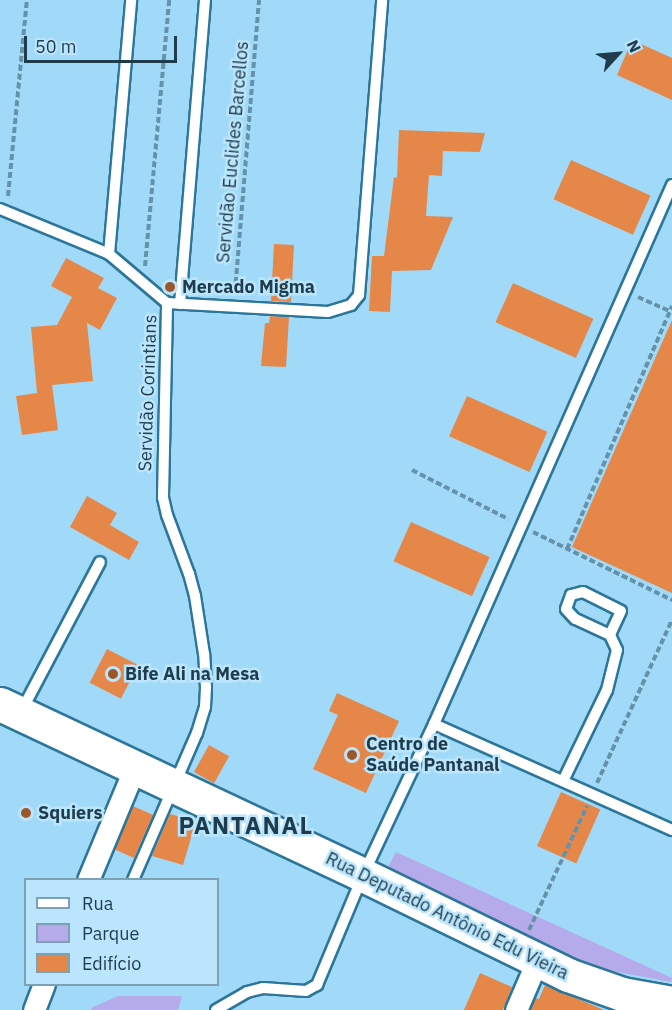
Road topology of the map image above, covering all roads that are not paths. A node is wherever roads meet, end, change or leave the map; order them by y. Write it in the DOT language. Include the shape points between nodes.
graph roads {
  1 [pos="131,0"];
  2 [pos="205,0"];
  3 [pos="382,0"];
  4 [pos="672,185"];
  5 [pos="3,210"];
  6 [pos="109,254"];
  7 [pos="167,303"];
  8 [pos="180,304"];
  9 [pos="100,562"];
  10 [pos="610,635"];
  11 [pos="10,709"];
  12 [pos="434,724"];
  13 [pos="135,767"];
  14 [pos="563,781"];
  15 [pos="173,785"];
  16 [pos="672,830"];
  17 [pos="363,874"];
  18 [pos="88,878"];
  19 [pos="133,878"];
  20 [pos="537,961"];
  21 [pos="43,986"];
  22 [pos="654,1004"];
  23 [pos="34,1010"];
  24 [pos="216,1010"];
  25 [pos="516,1010"];
  1 -- 6 [label="lane"];
  2 -- 8 [label="lane"];
  3 -- 8 [label="lane, Servidão Corintians" via="359,295 351,305 339,310"];
  4 -- 12 [label="lane"];
  5 -- 6 [label="lane"];
  6 -- 7 [label="lane"];
  7 -- 8 [label="lane, Servidão Corintians"];
  7 -- 15 [label="lane, Servidão Corintians" via="163,497 195,596 206,688 205,707"];
  9 -- 11 [label="lane"];
  10 -- 10 [label="lane" via="621,611 583,592 571,595 566,609 575,619"];
  10 -- 14 [label="lane" via="617,650 607,690"];
  11 -- 13 [label="main road, Rua Deputado Antônio Edu Vieira"];
  12 -- 14 [label="lane"];
  12 -- 17 [label="lane"];
  13 -- 15 [label="main road, Rua Deputado Antônio Edu Vieira"];
  13 -- 18 [label="street"];
  14 -- 16 [label="lane"];
  15 -- 17 [label="main road, Rua Deputado Antônio Edu Vieira"];
  15 -- 19 [label="lane, Servidão Corintians"];
  17 -- 20 [label="main road, Rua Deputado Antônio Edu Vieira"];
  17 -- 24 [label="lane" via="317,985 306,991 263,988 247,992"];
  20 -- 22 [label="main road, Rua Deputado Antônio Edu Vieira" via="591,985"];
  20 -- 25 [label="street"];
  21 -- 23 [label="street"];
}
